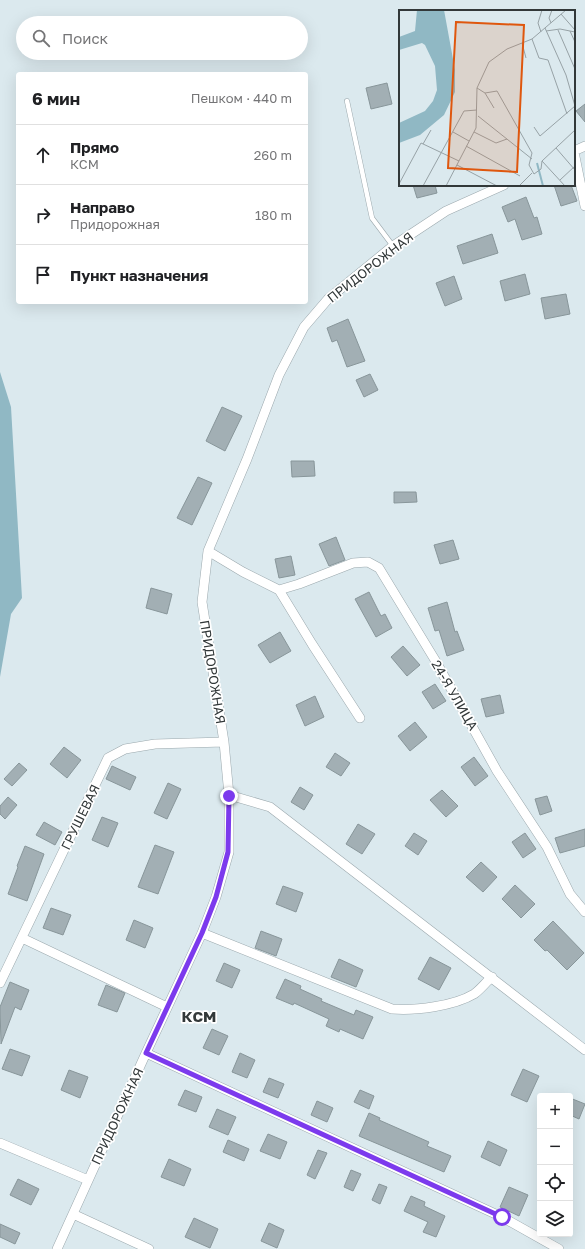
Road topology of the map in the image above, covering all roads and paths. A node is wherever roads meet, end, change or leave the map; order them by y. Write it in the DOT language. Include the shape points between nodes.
graph roads {
  1 [pos="347,101"];
  2 [pos="585,146"];
  3 [pos="575,151"];
  4 [pos="575,157"];
  5 [pos="502,186"];
  6 [pos="585,206"];
  7 [pos="393,246"];
  8 [pos="208,551"];
  9 [pos="279,590"];
  10 [pos="360,718"];
  11 [pos="224,742"];
  12 [pos="229,796"];
  13 [pos="585,912"];
  14 [pos="202,933"];
  15 [pos="22,938"];
  16 [pos="492,977"];
  17 [pos="0,983"];
  18 [pos="167,1007"];
  19 [pos="585,1050"];
  20 [pos="146,1053"];
  21 [pos="0,1143"];
  22 [pos="88,1180"];
  23 [pos="73,1214"];
  24 [pos="57,1249"];
  25 [pos="150,1249"];
  26 [pos="559,1249"];
  1 -- 7 [label="lane" via="372,218"];
  2 -- 3 [label="street"];
  4 -- 6 [label="street"];
  5 -- 7 [label="street, ПРИДОРОЖНАЯ" via="446,211"];
  7 -- 8 [label="street, ПРИДОРОЖНАЯ" via="328,299 304,327 279,375"];
  8 -- 9 [label="street" via="242,572"];
  8 -- 11 [label="street, ПРИДОРОЖНАЯ" via="202,602"];
  9 -- 10 [label="street"];
  9 -- 13 [label="street, 24-Я УЛИЦА" via="353,563 368,562 379,568 435,660 497,771 547,847 570,894"];
  11 -- 12 [label="street, ПРИДОРОЖНАЯ"];
  11 -- 15 [label="street, ГРУШЕВАЯ" via="155,744 125,749 108,758"];
  12 -- 14 [label="street, ПРИДОРОЖНАЯ" via="228,852 216,897"];
  12 -- 16 [label="street" via="270,807"];
  14 -- 16 [label="street" via="392,1009 446,1005 474,994"];
  14 -- 18 [label="street, ПРИДОРОЖНАЯ"];
  15 -- 17 [label="street, ГРУШЕВАЯ"];
  15 -- 18 [label="street"];
  16 -- 19 [label="street"];
  18 -- 20 [label="street, ПРИДОРОЖНАЯ"];
  20 -- 22 [label="street, ПРИДОРОЖНАЯ"];
  20 -- 26 [label="street" via="502,1217"];
  21 -- 22 [label="street"];
  22 -- 23 [label="street, ПРИДОРОЖНАЯ"];
  23 -- 24 [label="street, ПРИДОРОЖНАЯ"];
  23 -- 25 [label="street"];
}
